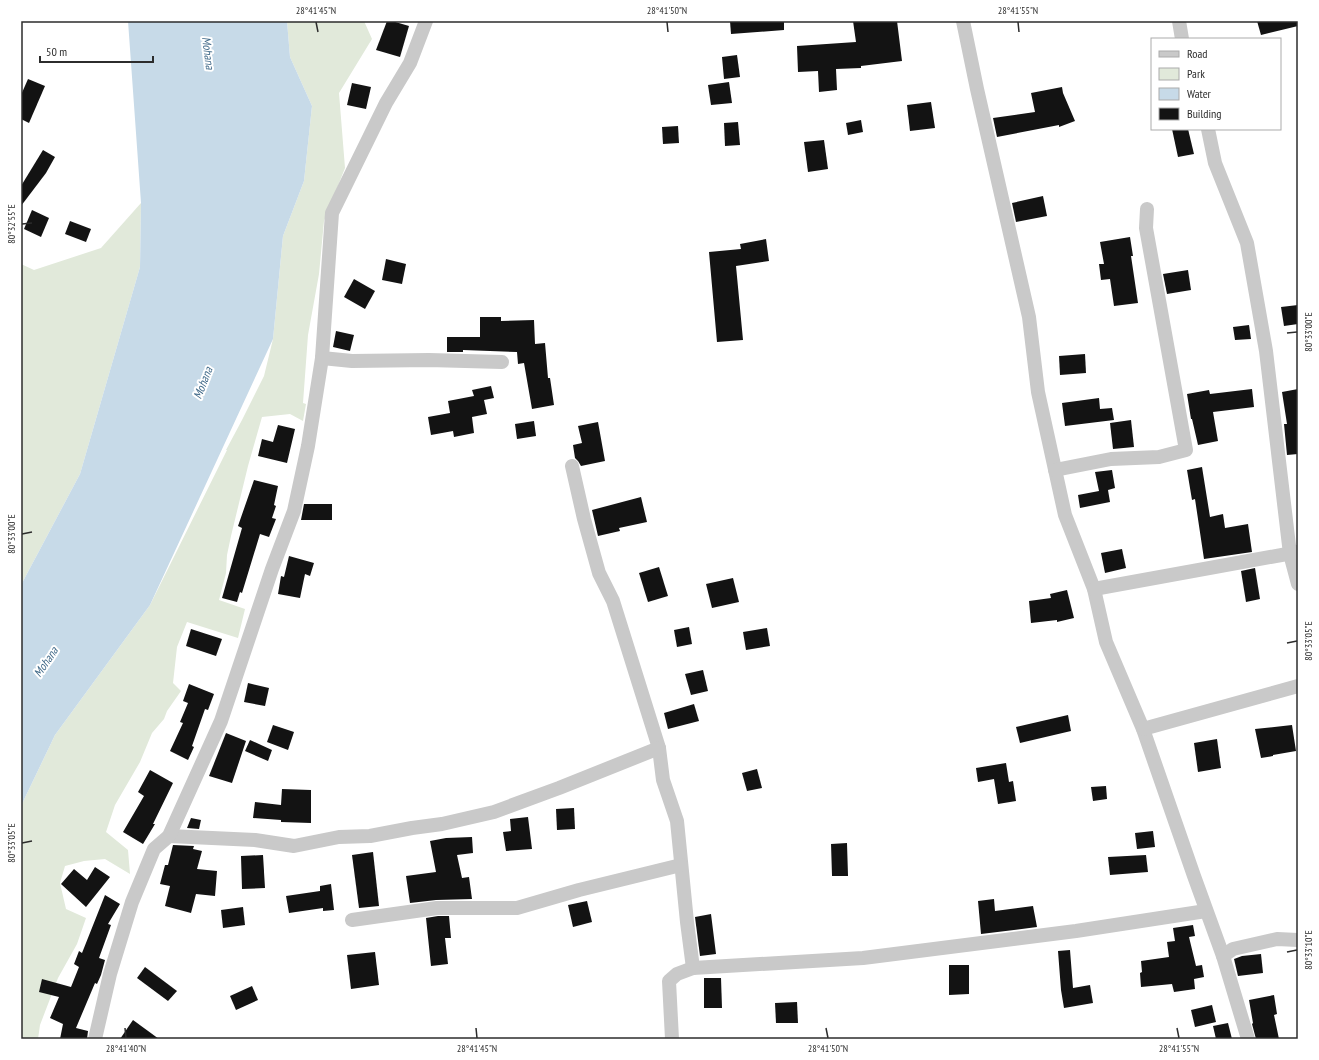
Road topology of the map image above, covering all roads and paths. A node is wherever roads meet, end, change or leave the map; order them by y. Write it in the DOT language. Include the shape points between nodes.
graph roads {
  1 [pos="426,21"];
  2 [pos="963,21"];
  3 [pos="1179,21"];
  4 [pos="1182,38"];
  5 [pos="1208,130"];
  6 [pos="1147,208"];
  7 [pos="322,358"];
  8 [pos="502,362"];
  9 [pos="572,466"];
  10 [pos="1056,470"];
  11 [pos="1294,553"];
  12 [pos="1298,584"];
  13 [pos="1094,589"];
  14 [pos="1298,686"];
  15 [pos="1143,729"];
  16 [pos="659,748"];
  17 [pos="169,836"];
  18 [pos="681,865"];
  19 [pos="1206,911"];
  20 [pos="352,920"];
  21 [pos="1298,940"];
  22 [pos="1223,956"];
  23 [pos="693,968"];
  24 [pos="95,1039"];
  25 [pos="672,1039"];
  26 [pos="1248,1039"];
  1 -- 7 [label="street" via="410,63 386,103 332,213"];
  2 -- 10 [label="street" via="1029,317 1038,392"];
  3 -- 4 [label="street"];
  5 -- 11 [label="street" via="1215,163 1247,243 1266,351"];
  6 -- 10 [label="street" via="1146,228 1186,450 1160,457 1111,459"];
  7 -- 8 [label="street" via="352,361"];
  7 -- 17 [label="street" via="308,446 294,511 221,720"];
  9 -- 16 [label="street" via="599,573 613,601"];
  10 -- 13 [label="street" via="1065,515"];
  11 -- 12 [label="street"];
  11 -- 13 [label="street"];
  13 -- 15 [label="street" via="1106,642"];
  14 -- 15 [label="street"];
  15 -- 19 [label="street"];
  16 -- 17 [label="street" via="494,812 442,824 370,836 339,837 294,846 255,840"];
  16 -- 18 [label="street" via="663,780 677,822"];
  17 -- 24 [label="street" via="154,849 132,902 110,974"];
  18 -- 20 [label="street" via="517,908 437,908"];
  18 -- 23 [label="street"];
  19 -- 22 [label="street"];
  19 -- 23 [label="street" via="1076,931 863,958"];
  21 -- 22 [label="street" via="1277,939 1233,949"];
  22 -- 26 [label="street"];
  23 -- 25 [label="street" via="668,981"];
}
